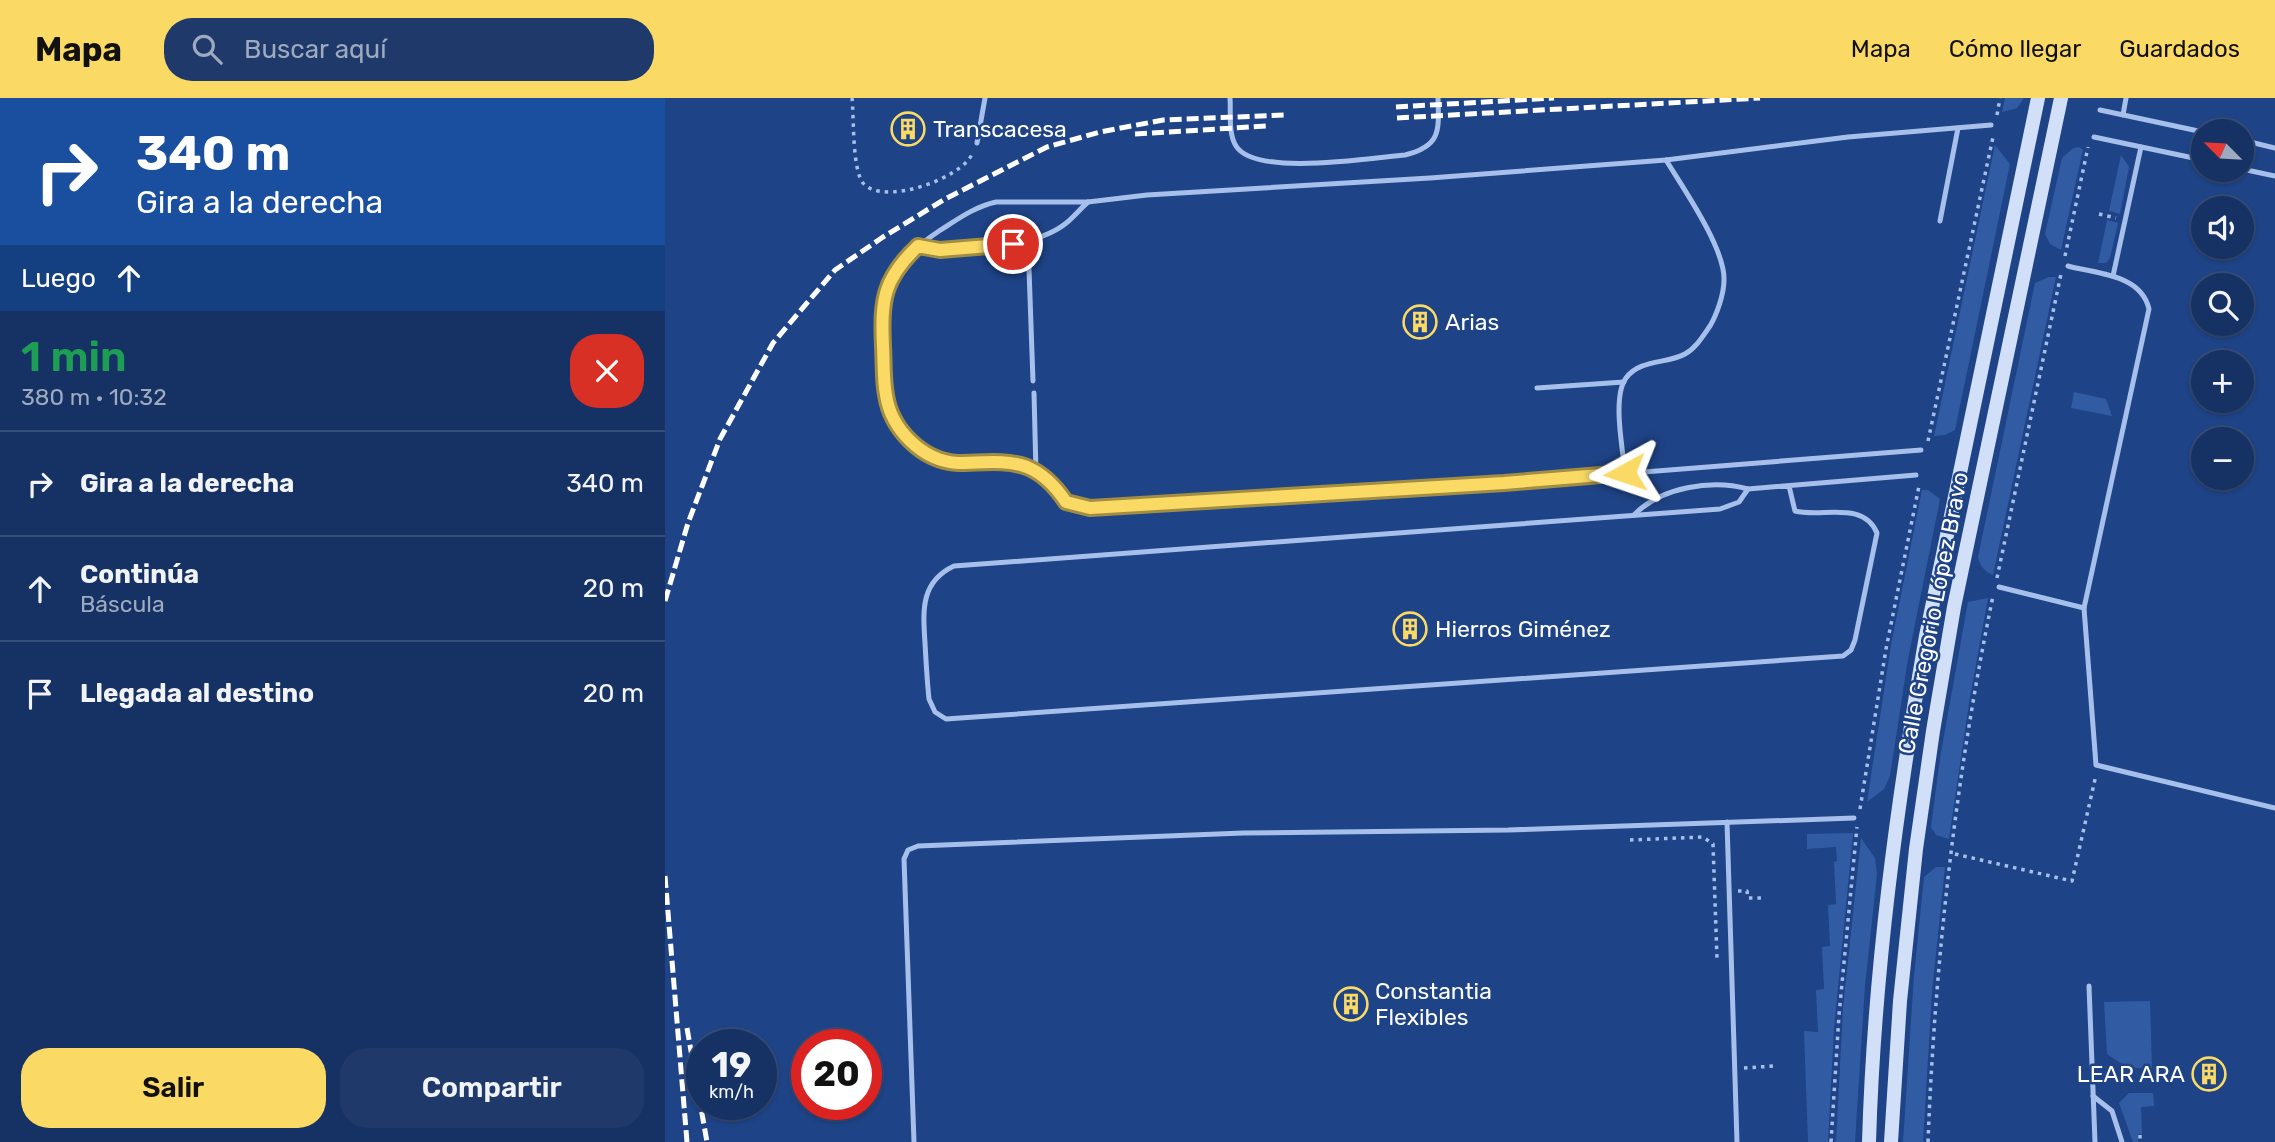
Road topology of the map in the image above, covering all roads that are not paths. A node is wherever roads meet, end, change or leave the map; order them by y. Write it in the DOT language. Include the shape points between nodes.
graph roads {
  1 [pos="985,98"];
  2 [pos="1230,98"];
  3 [pos="1438,98"];
  4 [pos="2038,98"];
  5 [pos="2061,98"];
  6 [pos="2126,98"];
  7 [pos="2100,110"];
  8 [pos="2123,115"];
  9 [pos="1991,125"];
  10 [pos="1958,128"];
  11 [pos="2191,129"];
  12 [pos="2092,137"];
  13 [pos="977,143"];
  14 [pos="2254,144"];
  15 [pos="2141,147"];
  16 [pos="2275,148"];
  17 [pos="2191,157"];
  18 [pos="1666,160"];
  19 [pos="2254,172"];
  20 [pos="2275,176"];
  21 [pos="1088,202"];
  22 [pos="1940,221"];
  23 [pos="1028,242"];
  24 [pos="918,246"];
  25 [pos="2068,265"];
  26 [pos="2113,276"];
  27 [pos="1033,381"];
  28 [pos="1624,382"];
  29 [pos="1537,388"];
  30 [pos="1034,393"];
  31 [pos="1924,450"];
  32 [pos="1036,473"];
  33 [pos="1625,473"];
  34 [pos="1916,475"];
  35 [pos="1789,486"];
  36 [pos="1748,489"];
  37 [pos="1633,516"];
  38 [pos="1999,587"];
  39 [pos="2084,608"];
  40 [pos="2275,808"];
  41 [pos="1854,818"];
  42 [pos="1727,822"];
  43 [pos="2089,986"];
  44 [pos="2093,1096"];
  45 [pos="914,1142"];
  46 [pos="1737,1142"];
  47 [pos="1870,1142"];
  48 [pos="1891,1142"];
  49 [pos="2095,1142"];
  50 [pos="2122,1142"];
  1 -- 13 [label="lane"];
  2 -- 3 [label="lane" via="1237,148 1250,158 1287,164 1419,152 1433,140"];
  4 -- 47 [label="main road, Calle Gregorio López Bravo" via="1909,733 1879,987"];
  5 -- 48 [label="main road, Calle Gregorio López Bravo" via="1958,588 1933,731 1901,988"];
  6 -- 8 [label="lane"];
  7 -- 8 [label="lane"];
  8 -- 11 [label="lane"];
  9 -- 10 [label="lane"];
  10 -- 18 [label="lane"];
  10 -- 22 [label="lane"];
  12 -- 15 [label="lane"];
  14 -- 16 [label="lane"];
  15 -- 17 [label="lane"];
  15 -- 26 [label="lane"];
  18 -- 21 [label="lane"];
  18 -- 28 [label="lane" via="1716,246 1724,279 1713,321 1700,341 1685,355 1638,368"];
  19 -- 20 [label="lane"];
  21 -- 23 [label="lane" via="1064,225"];
  21 -- 24 [label="lane" via="982,205"];
  23 -- 24 [label="lane" via="940,250"];
  23 -- 27 [label="lane"];
  24 -- 32 [label="lane" via="892,274 881,316 886,397 895,422 909,442 954,463 1008,462"];
  25 -- 26 [label="lane"];
  26 -- 39 [label="lane" via="2137,287 2149,309"];
  28 -- 29 [label="lane"];
  28 -- 33 [label="lane" via="1619,406"];
  30 -- 32 [label="lane"];
  31 -- 33 [label="lane"];
  32 -- 33 [label="lane" via="1066,502 1090,508"];
  34 -- 35 [label="lane"];
  35 -- 36 [label="lane"];
  35 -- 37 [label="lane" via="1795,510 1859,514 1877,533 1855,640 1843,656 946,719 935,712 929,699 923,609 930,585 940,572 954,566"];
  36 -- 37 [label="lane" via="1739,502 1720,509"];
  36 -- 37 [label="lane" via="1734,485 1678,489 1646,503"];
  38 -- 39 [label="lane"];
  39 -- 40 [label="lane" via="2097,765"];
  41 -- 42 [label="lane"];
  42 -- 45 [label="lane" via="918,846 908,850 904,859"];
  42 -- 46 [label="lane"];
  43 -- 44 [label="lane"];
  44 -- 49 [label="lane"];
  44 -- 50 [label="lane" via="2112,1111"];
}
